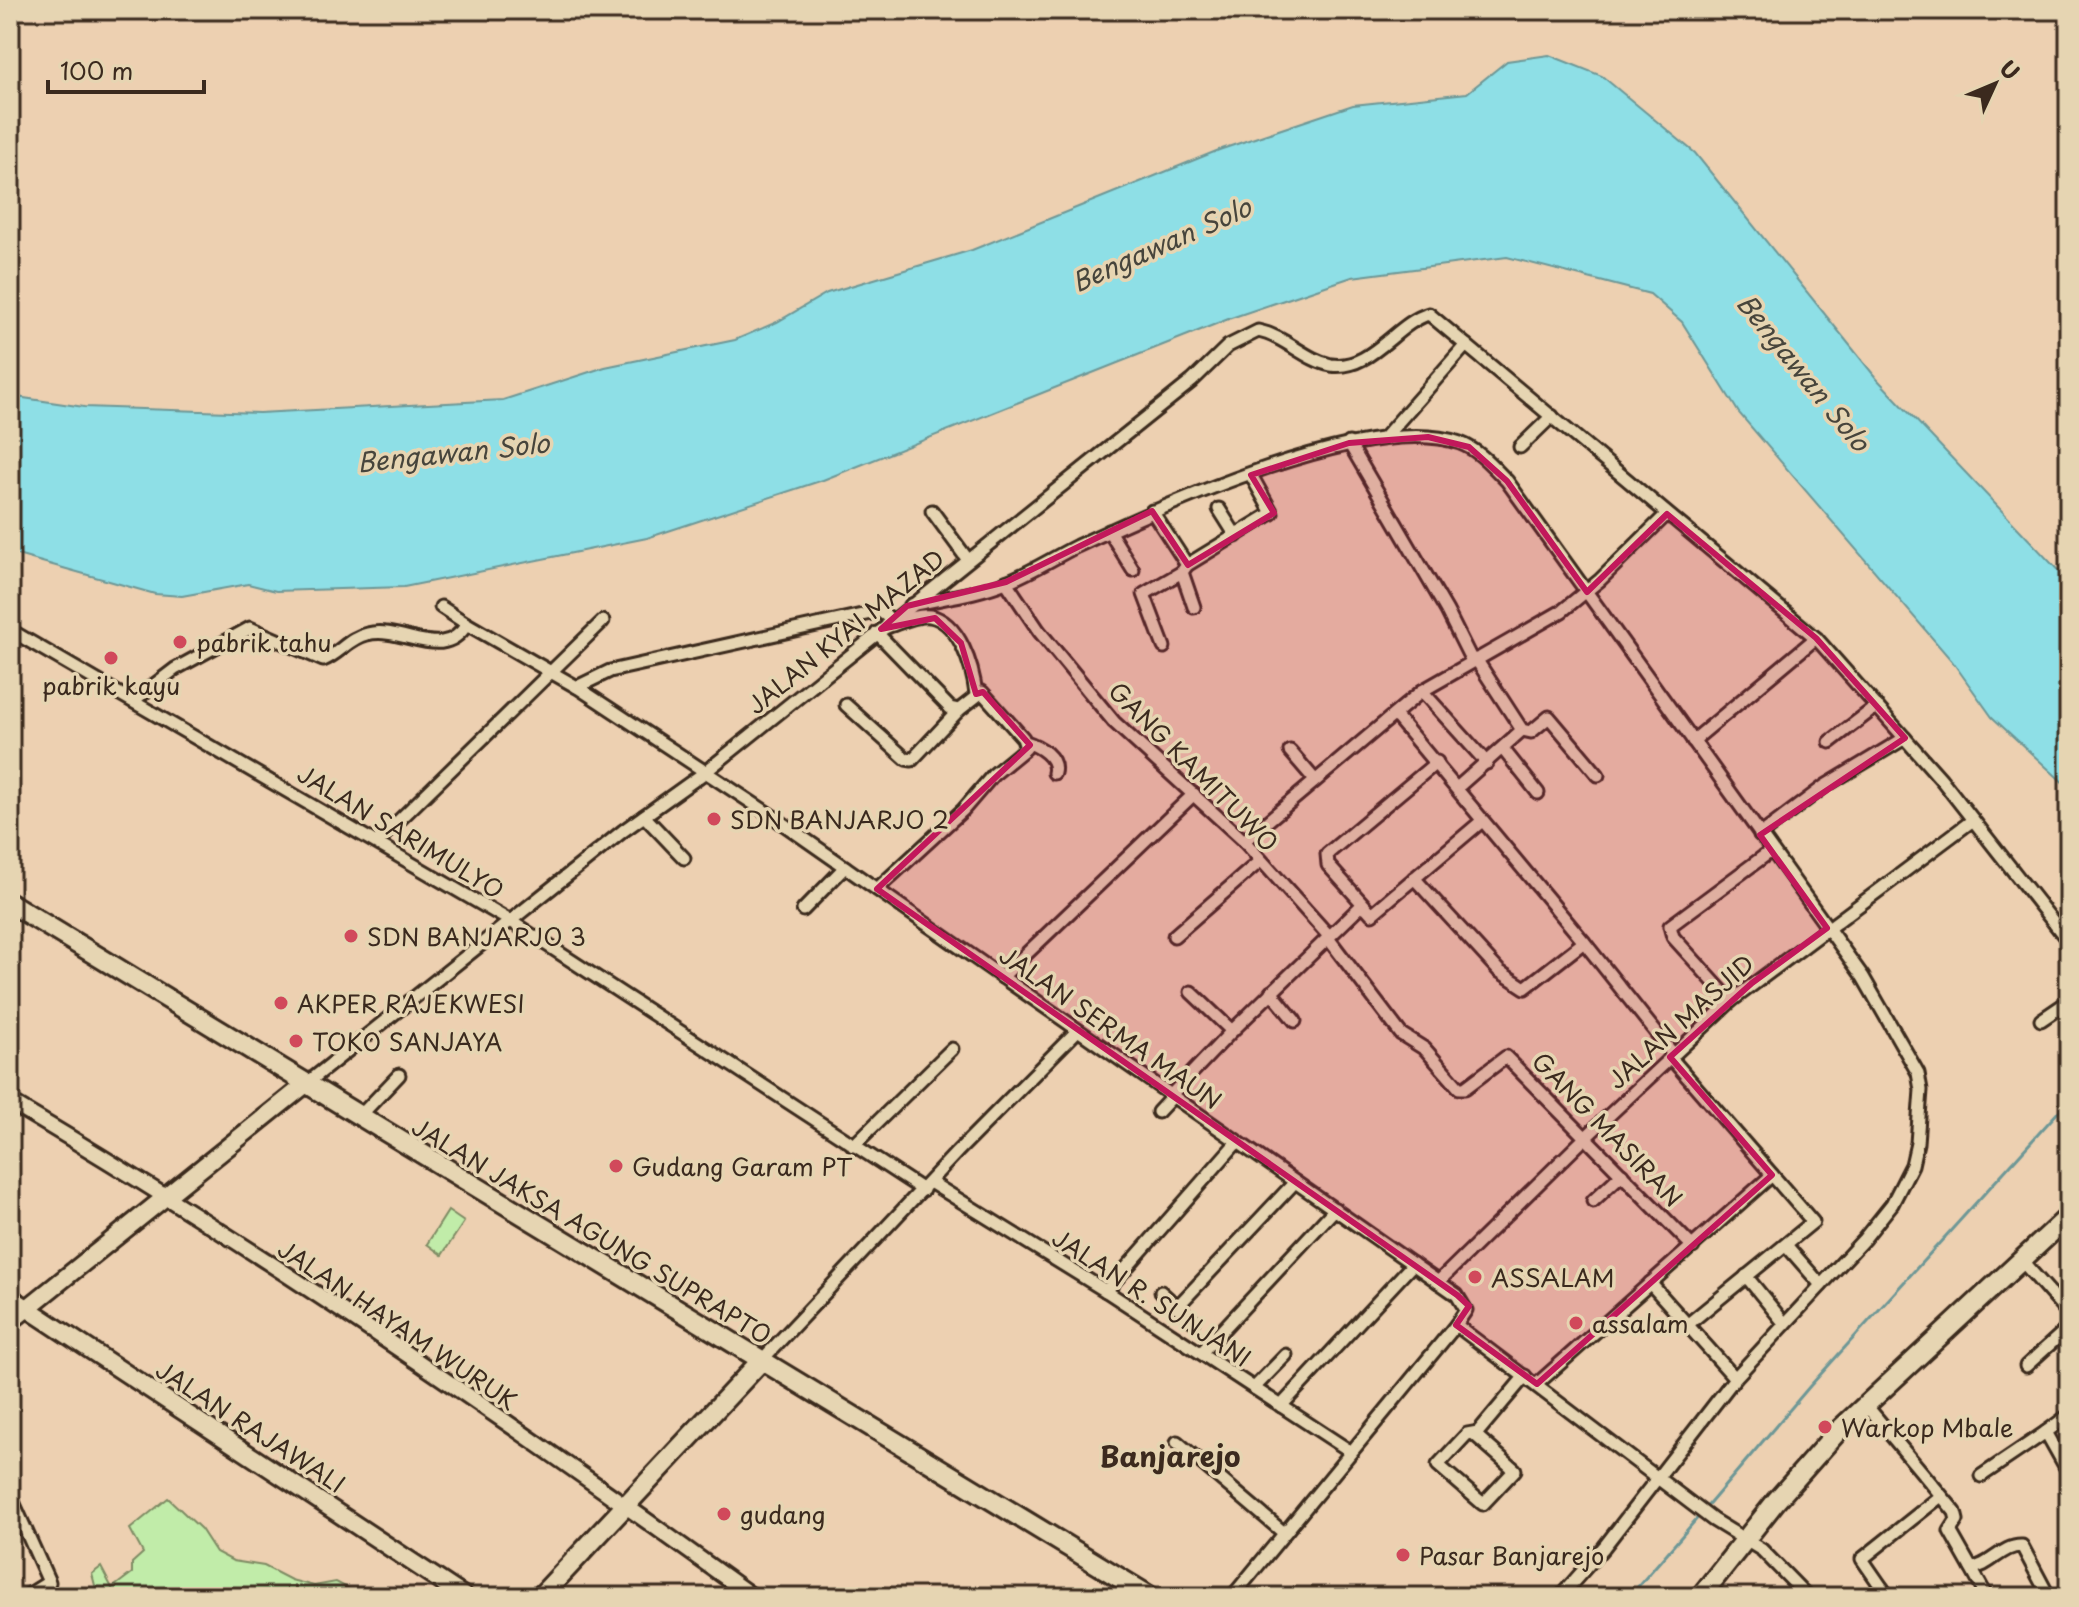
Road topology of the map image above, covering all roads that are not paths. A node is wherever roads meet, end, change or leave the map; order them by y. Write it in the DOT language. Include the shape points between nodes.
graph roads {
  1 [pos="1466,345"];
  2 [pos="1552,416"];
  3 [pos="1384,438"];
  4 [pos="1349,443"];
  5 [pos="1520,447"];
  6 [pos="1251,475"];
  7 [pos="1219,509"];
  8 [pos="932,511"];
  9 [pos="1152,511"];
  10 [pos="1667,514"];
  11 [pos="1109,531"];
  12 [pos="1236,536"];
  13 [pos="968,560"];
  14 [pos="1184,569"];
  15 [pos="1133,570"];
  16 [pos="1006,582"];
  17 [pos="1587,591"];
  18 [pos="907,606"];
  19 [pos="441,607"];
  20 [pos="1194,607"];
  21 [pos="603,621"];
  22 [pos="467,624"];
  23 [pos="882,628"];
  24 [pos="10,630"];
  25 [pos="1816,638"];
  26 [pos="1164,647"];
  27 [pos="1474,660"];
  28 [pos="551,673"];
  29 [pos="577,687"];
  30 [pos="1422,691"];
  31 [pos="976,694"];
  32 [pos="133,701"];
  33 [pos="846,705"];
  34 [pos="1877,706"];
  35 [pos="959,710"];
  36 [pos="1395,715"];
  37 [pos="1522,730"];
  38 [pos="1905,738"];
  39 [pos="1693,741"];
  40 [pos="1026,742"];
  41 [pos="1830,742"];
  42 [pos="1503,749"];
  43 [pos="1290,751"];
  44 [pos="1437,762"];
  45 [pos="1487,763"];
  46 [pos="704,773"];
  47 [pos="1054,773"];
  48 [pos="1598,775"];
  49 [pos="1314,779"];
  50 [pos="1458,787"];
  51 [pos="1538,793"];
  52 [pos="1194,794"];
  53 [pos="644,816"];
  54 [pos="1973,820"];
  55 [pos="1482,821"];
  56 [pos="1760,835"];
  57 [pos="1244,841"];
  58 [pos="377,842"];
  59 [pos="1771,851"];
  60 [pos="684,858"];
  61 [pos="1260,861"];
  62 [pos="845,867"];
  63 [pos="1414,878"];
  64 [pos="877,889"];
  65 [pos="10,903"];
  66 [pos="1362,905"];
  67 [pos="803,910"];
  68 [pos="512,922"];
  69 [pos="1827,928"];
  70 [pos="1174,936"];
  71 [pos="1329,937"];
  72 [pos="1584,942"];
  73 [pos="2069,942"];
  74 [pos="1002,977"];
  75 [pos="1191,992"];
  76 [pos="1271,992"];
  77 [pos="1731,1001"];
  78 [pos="2069,1001"];
  79 [pos="2041,1020"];
  80 [pos="1295,1021"];
  81 [pos="1077,1031"];
  82 [pos="1232,1031"];
  83 [pos="952,1049"];
  84 [pos="1671,1055"];
  85 [pos="399,1075"];
  86 [pos="306,1084"];
  87 [pos="1171,1096"];
  88 [pos="10,1102"];
  89 [pos="1158,1112"];
  90 [pos="359,1117"];
  91 [pos="1586,1137"];
  92 [pos="1237,1142"];
  93 [pos="853,1146"];
  94 [pos="1622,1174"];
  95 [pos="1772,1175"];
  96 [pos="1295,1182"];
  97 [pos="926,1186"];
  98 [pos="169,1196"];
  99 [pos="1593,1201"];
  100 [pos="1335,1209"];
  101 [pos="2069,1216"];
  102 [pos="1786,1245"];
  103 [pos="1693,1247"];
  104 [pos="2022,1261"];
  105 [pos="1413,1264"];
  106 [pos="1746,1276"];
  107 [pos="1438,1282"];
  108 [pos="1650,1283"];
  109 [pos="1821,1285"];
  110 [pos="1106,1291"];
  111 [pos="1161,1292"];
  112 [pos="10,1297"];
  113 [pos="1177,1307"];
  114 [pos="28,1308"];
  115 [pos="2069,1314"];
  116 [pos="1193,1321"];
  117 [pos="10,1322"];
  118 [pos="1785,1324"];
  119 [pos="1456,1325"];
  120 [pos="1687,1325"];
  121 [pos="2069,1327"];
  122 [pos="1201,1353"];
  123 [pos="1286,1355"];
  124 [pos="761,1361"];
  125 [pos="2026,1366"];
  126 [pos="1525,1376"];
  127 [pos="1735,1378"];
  128 [pos="1537,1384"];
  129 [pos="1254,1388"];
  130 [pos="1865,1404"];
  131 [pos="1281,1406"];
  132 [pos="2069,1415"];
  133 [pos="2046,1432"];
  134 [pos="1473,1433"];
  135 [pos="1177,1442"];
  136 [pos="1350,1451"];
  137 [pos="2069,1473"];
  138 [pos="1981,1476"];
  139 [pos="1658,1477"];
  140 [pos="10,1495"];
  141 [pos="1941,1496"];
  142 [pos="626,1505"];
  143 [pos="1284,1533"];
  144 [pos="1744,1541"];
  145 [pos="1971,1568"];
  146 [pos="1885,1592"];
  147 [pos="25,1597"];
  148 [pos="465,1597"];
  149 [pos="540,1597"];
  150 [pos="753,1597"];
  151 [pos="1151,1597"];
  152 [pos="1232,1597"];
  153 [pos="1560,1597"];
  154 [pos="1700,1597"];
  155 [pos="1808,1597"];
  156 [pos="1870,1597"];
  157 [pos="1987,1597"];
  158 [pos="2049,1597"];
  1 -- 2 [label="street"];
  1 -- 3 [label="street"];
  1 -- 13 [label="street, JALAN KYAI MAZAD" via="1429,314 1372,352 1343,365 1329,365 1258,331 1238,340"];
  2 -- 5 [label="street"];
  2 -- 10 [label="street"];
  3 -- 4 [label="street"];
  3 -- 17 [label="street" via="1457,442 1480,455 1507,481"];
  4 -- 6 [label="street"];
  4 -- 27 [label="street"];
  6 -- 9 [label="street"];
  6 -- 12 [label="street" via="1272,513"];
  7 -- 12 [label="street"];
  8 -- 13 [label="street"];
  9 -- 11 [label="street"];
  9 -- 14 [label="street"];
  10 -- 17 [label="street"];
  10 -- 25 [label="street"];
  11 -- 15 [label="street"];
  11 -- 16 [label="street"];
  12 -- 14 [label="street"];
  13 -- 18 [label="street, JALAN KYAI MAZAD"];
  14 -- 20 [label="street"];
  14 -- 26 [label="street" via="1144,594"];
  16 -- 18 [label="street"];
  16 -- 52 [label="street, GANG KAMITUWO" via="1114,722"];
  17 -- 27 [label="street" via="1562,611"];
  17 -- 39 [label="street"];
  18 -- 23 [label="street, JALAN KYAI MAZAD"];
  19 -- 22 [label="street, JALAN SERMA MAUN"];
  21 -- 28 [label="street"];
  22 -- 28 [label="street, JALAN SERMA MAUN"];
  22 -- 32 [label="street" via="460,636 440,645 393,633 363,635 323,660 250,628 175,669"];
  23 -- 29 [label="street" via="889,618 880,611 851,616 610,671"];
  23 -- 31 [label="street" via="935,618 961,643"];
  23 -- 35 [label="street" via="944,702"];
  23 -- 46 [label="street, JALAN KYAI MAZAD"];
  24 -- 32 [label="street, JALAN SARIMULYO"];
  25 -- 34 [label="street"];
  25 -- 39 [label="street"];
  27 -- 30 [label="street"];
  27 -- 37 [label="street"];
  28 -- 29 [label="street, JALAN SERMA MAUN"];
  28 -- 58 [label="street"];
  29 -- 46 [label="street, JALAN SERMA MAUN"];
  30 -- 36 [label="street"];
  30 -- 45 [label="street"];
  31 -- 35 [label="street"];
  31 -- 40 [label="street" via="988,697"];
  32 -- 58 [label="street, JALAN SARIMULYO"];
  33 -- 35 [label="street" via="912,760"];
  34 -- 38 [label="street"];
  34 -- 41 [label="street"];
  36 -- 44 [label="street"];
  36 -- 49 [label="street"];
  37 -- 42 [label="street"];
  37 -- 48 [label="street" via="1531,732 1549,717"];
  38 -- 54 [label="street"];
  38 -- 56 [label="street" via="1825,786"];
  39 -- 56 [label="street"];
  40 -- 47 [label="street" via="1053,761"];
  40 -- 64 [label="street" via="1026,748"];
  42 -- 45 [label="street"];
  42 -- 51 [label="street"];
  43 -- 49 [label="street"];
  44 -- 50 [label="street"];
  44 -- 66 [label="street" via="1327,854 1328,865"];
  45 -- 50 [label="street"];
  46 -- 53 [label="street, JALAN KYAI MAZAD"];
  46 -- 62 [label="street, JALAN SERMA MAUN"];
  49 -- 57 [label="street"];
  50 -- 55 [label="street"];
  52 -- 57 [label="street, GANG KAMITUWO"];
  52 -- 74 [label="street"];
  53 -- 60 [label="street"];
  53 -- 68 [label="street, JALAN KYAI MAZAD"];
  54 -- 69 [label="street, JALAN MASJID"];
  54 -- 73 [label="street"];
  55 -- 63 [label="street"];
  55 -- 72 [label="street"];
  56 -- 59 [label="street"];
  57 -- 61 [label="street, GANG KAMITUWO"];
  58 -- 68 [label="street, JALAN SARIMULYO"];
  59 -- 69 [label="street"];
  59 -- 77 [label="street" via="1670,926 1673,937"];
  61 -- 70 [label="street"];
  61 -- 71 [label="street, GANG KAMITUWO"];
  62 -- 64 [label="street, JALAN SERMA MAUN"];
  62 -- 67 [label="street"];
  63 -- 66 [label="street" via="1375,912"];
  63 -- 72 [label="street" via="1499,971 1525,988"];
  64 -- 74 [label="street, JALAN SERMA MAUN"];
  65 -- 86 [label="main road, JALAN JAKSA AGUNG SUPRAPTO"];
  66 -- 71 [label="street"];
  68 -- 86 [label="street, JALAN KYAI MAZAD"];
  68 -- 93 [label="street, JALAN SARIMULYO"];
  69 -- 77 [label="street, JALAN MASJID"];
  69 -- 109 [label="street" via="1912,1059 1921,1090 1917,1143 1904,1182 1880,1222"];
  71 -- 76 [label="street"];
  71 -- 91 [label="street, GANG MASIRAN" via="1401,1034 1425,1049 1459,1088 1506,1057"];
  72 -- 84 [label="street"];
  74 -- 81 [label="street, JALAN SERMA MAUN"];
  75 -- 82 [label="street"];
  76 -- 80 [label="street"];
  76 -- 82 [label="street"];
  77 -- 84 [label="street, JALAN MASJID"];
  78 -- 79 [label="street"];
  81 -- 87 [label="street, JALAN SERMA MAUN"];
  81 -- 97 [label="street"];
  82 -- 87 [label="street"];
  83 -- 93 [label="street"];
  84 -- 91 [label="street, JALAN MASJID"];
  84 -- 95 [label="street"];
  85 -- 90 [label="street"];
  86 -- 90 [label="main road, JALAN JAKSA AGUNG SUPRAPTO"];
  86 -- 98 [label="main road"];
  87 -- 89 [label="street"];
  87 -- 92 [label="street, JALAN SERMA MAUN"];
  88 -- 98 [label="street, JALAN HAYAM WURUK"];
  90 -- 124 [label="main road, JALAN JAKSA AGUNG SUPRAPTO"];
  91 -- 94 [label="street, GANG MASIRAN"];
  91 -- 107 [label="street, JALAN MASJID"];
  92 -- 96 [label="street, JALAN SERMA MAUN"];
  92 -- 110 [label="street"];
  93 -- 97 [label="street, JALAN SARIMULYO"];
  94 -- 99 [label="street"];
  94 -- 103 [label="street, GANG MASIRAN"];
  95 -- 102 [label="street" via="1813,1222"];
  95 -- 103 [label="street"];
  96 -- 100 [label="street, JALAN SERMA MAUN"];
  96 -- 113 [label="street"];
  97 -- 110 [label="street, JALAN R. SUNJANI"];
  97 -- 124 [label="street"];
  98 -- 114 [label="main road"];
  98 -- 142 [label="street, JALAN HAYAM WURUK"];
  100 -- 105 [label="street, JALAN SERMA MAUN"];
  100 -- 122 [label="street"];
  101 -- 104 [label="main road"];
  102 -- 106 [label="street"];
  102 -- 109 [label="street"];
  103 -- 108 [label="street"];
  104 -- 115 [label="street"];
  104 -- 130 [label="main road"];
  105 -- 107 [label="street, JALAN SERMA MAUN"];
  105 -- 131 [label="street"];
  106 -- 118 [label="street"];
  106 -- 120 [label="street"];
  107 -- 119 [label="street, JALAN SERMA MAUN" via="1465,1305"];
  108 -- 120 [label="street"];
  108 -- 128 [label="street"];
  109 -- 118 [label="street"];
  110 -- 122 [label="street, JALAN R. SUNJANI"];
  111 -- 113 [label="street"];
  112 -- 114 [label="main road, JALAN RAJAWALI"];
  113 -- 116 [label="street"];
  114 -- 117 [label="main road"];
  114 -- 148 [label="main road, JALAN RAJAWALI"];
  118 -- 127 [label="street"];
  119 -- 126 [label="street"];
  119 -- 136 [label="street"];
  120 -- 127 [label="street"];
  121 -- 125 [label="street"];
  122 -- 129 [label="street, JALAN R. SUNJANI"];
  123 -- 129 [label="street"];
  124 -- 142 [label="main road"];
  124 -- 151 [label="main road, JALAN JAKSA AGUNG SUPRAPTO"];
  126 -- 128 [label="street"];
  126 -- 134 [label="street"];
  127 -- 139 [label="street"];
  128 -- 139 [label="street"];
  129 -- 131 [label="street, JALAN R. SUNJANI"];
  130 -- 141 [label="street"];
  130 -- 144 [label="main road" via="1804,1467"];
  131 -- 136 [label="street, JALAN R. SUNJANI"];
  132 -- 133 [label="street"];
  133 -- 137 [label="street"];
  133 -- 138 [label="street"];
  134 -- 134 [label="street" via="1438,1465 1483,1504 1515,1470"];
  135 -- 143 [label="street"];
  136 -- 143 [label="street"];
  139 -- 144 [label="street"];
  139 -- 153 [label="street"];
  140 -- 147 [label="street" via="49,1582"];
  141 -- 145 [label="street" via="1955,1512 1950,1531"];
  141 -- 146 [label="street" via="1862,1559"];
  142 -- 149 [label="main road"];
  142 -- 150 [label="street, JALAN HAYAM WURUK"];
  143 -- 152 [label="street"];
  144 -- 154 [label="main road"];
  144 -- 155 [label="street" via="1762,1550"];
  145 -- 157 [label="street"];
  145 -- 158 [label="street" via="2022,1546"];
  146 -- 156 [label="street"];
}
